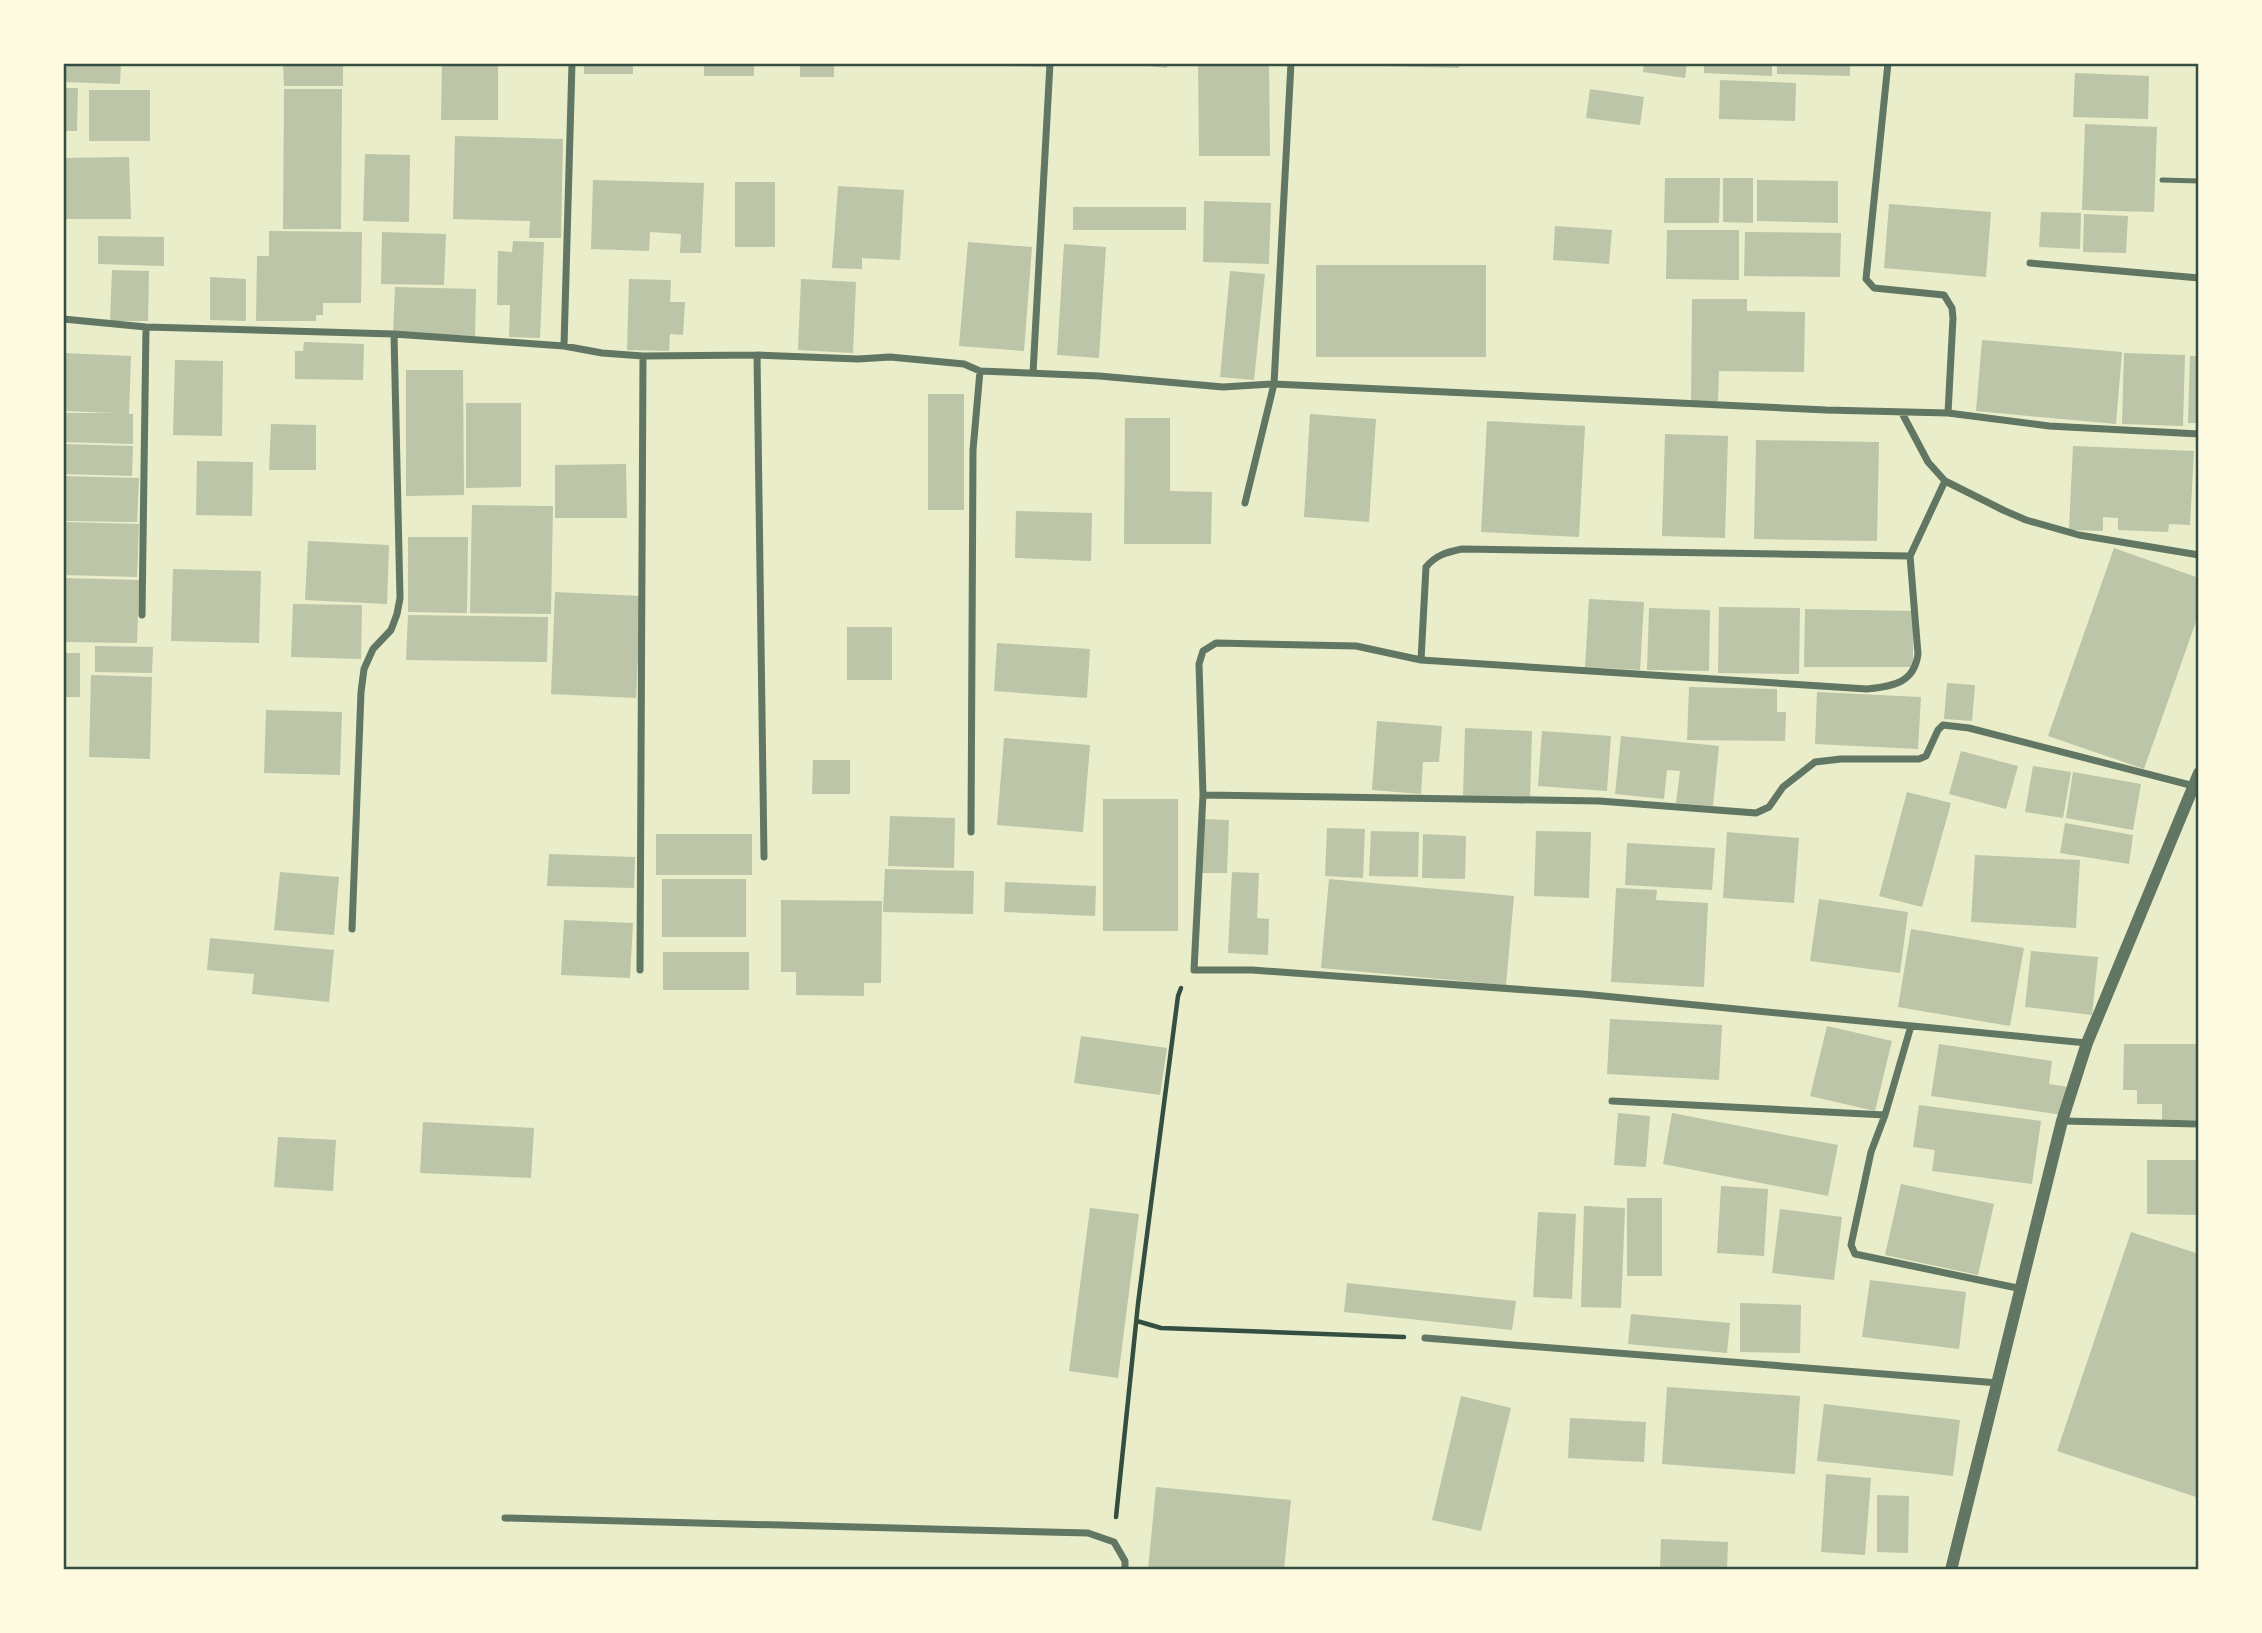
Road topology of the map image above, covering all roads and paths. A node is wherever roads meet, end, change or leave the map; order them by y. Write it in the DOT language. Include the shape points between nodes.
graph roads {
  1 [pos="572,63"];
  2 [pos="1049,63"];
  3 [pos="1292,63"];
  4 [pos="1888,63"];
  5 [pos="2162,180"];
  6 [pos="2199,181"];
  7 [pos="2030,263"];
  8 [pos="2199,278"];
  9 [pos="63,319"];
  10 [pos="146,327"];
  11 [pos="394,334"];
  12 [pos="564,345"];
  13 [pos="757,355"];
  14 [pos="643,356"];
  15 [pos="980,371"];
  16 [pos="1033,373"];
  17 [pos="1274,384"];
  18 [pos="1902,413"];
  19 [pos="1948,413"];
  20 [pos="2199,434"];
  21 [pos="1945,481"];
  22 [pos="1245,503"];
  23 [pos="2199,555"];
  24 [pos="1910,556"];
  25 [pos="142,615"];
  26 [pos="1421,660"];
  27 [pos="2199,773"];
  28 [pos="2194,786"];
  29 [pos="1203,795"];
  30 [pos="971,832"];
  31 [pos="764,857"];
  32 [pos="352,929"];
  33 [pos="640,970"];
  34 [pos="1194,970"];
  35 [pos="1911,1026"];
  36 [pos="2087,1043"];
  37 [pos="1612,1101"];
  38 [pos="1885,1115"];
  39 [pos="2062,1121"];
  40 [pos="2199,1124"];
  41 [pos="2022,1289"];
  42 [pos="1137,1321"];
  43 [pos="1425,1338"];
  44 [pos="1999,1382"];
  45 [pos="505,1518"];
  46 [pos="1114,1542"];
  47 [pos="1125,1570"];
  48 [pos="1951,1570"];
  1 -- 12 [label="street"];
  2 -- 16 [label="street"];
  3 -- 17 [label="street"];
  4 -- 19 [label="street" via="1866,279 1874,288 1949,299"];
  5 -- 6 [label="lane"];
  7 -- 8 [label="street"];
  9 -- 10 [label="street"];
  10 -- 11 [label="street"];
  10 -- 25 [label="street"];
  11 -- 12 [label="street"];
  11 -- 32 [label="street" via="400,598 391,630 373,649 362,681"];
  12 -- 14 [label="street"];
  13 -- 14 [label="street"];
  13 -- 15 [label="street" via="890,357 964,364"];
  13 -- 31 [label="street"];
  14 -- 33 [label="street"];
  15 -- 16 [label="street"];
  15 -- 30 [label="street" via="973,450"];
  16 -- 17 [label="street" via="1223,387"];
  17 -- 18 [label="street"];
  17 -- 22 [label="street"];
  18 -- 19 [label="street"];
  18 -- 21 [label="street" via="1928,462"];
  19 -- 20 [label="street" via="2049,426"];
  21 -- 23 [label="street" via="2039,524"];
  21 -- 24 [label="street"];
  24 -- 26 [label="street" via="1462,549 1433,559 1426,567"];
  24 -- 26 [label="street" via="1918,654 1916,668 1892,686 1867,690"];
  26 -- 29 [label="street" via="1356,646 1216,643 1203,651 1199,664"];
  27 -- 28 [label="street"];
  28 -- 29 [label="street" via="1943,725 1926,756 1919,759 1815,762 1783,787 1769,807 1756,813 1599,801"];
  28 -- 36 [label="street"];
  29 -- 34 [label="street"];
  34 -- 35 [label="street" via="1252,970 1583,994"];
  34 -- 42 [label="path" via="1178,996"];
  35 -- 36 [label="street"];
  35 -- 38 [label="street"];
  36 -- 39 [label="street"];
  37 -- 38 [label="street"];
  38 -- 41 [label="street" via="1852,1231 1855,1254"];
  39 -- 40 [label="street"];
  39 -- 41 [label="street"];
  41 -- 44 [label="street"];
  42 -- 43 [label="path" via="1161,1328"];
  42 -- 46 [label="path"];
  43 -- 44 [label="street"];
  44 -- 48 [label="street"];
  45 -- 46 [label="street" via="1088,1533"];
  46 -- 47 [label="street"];
}
